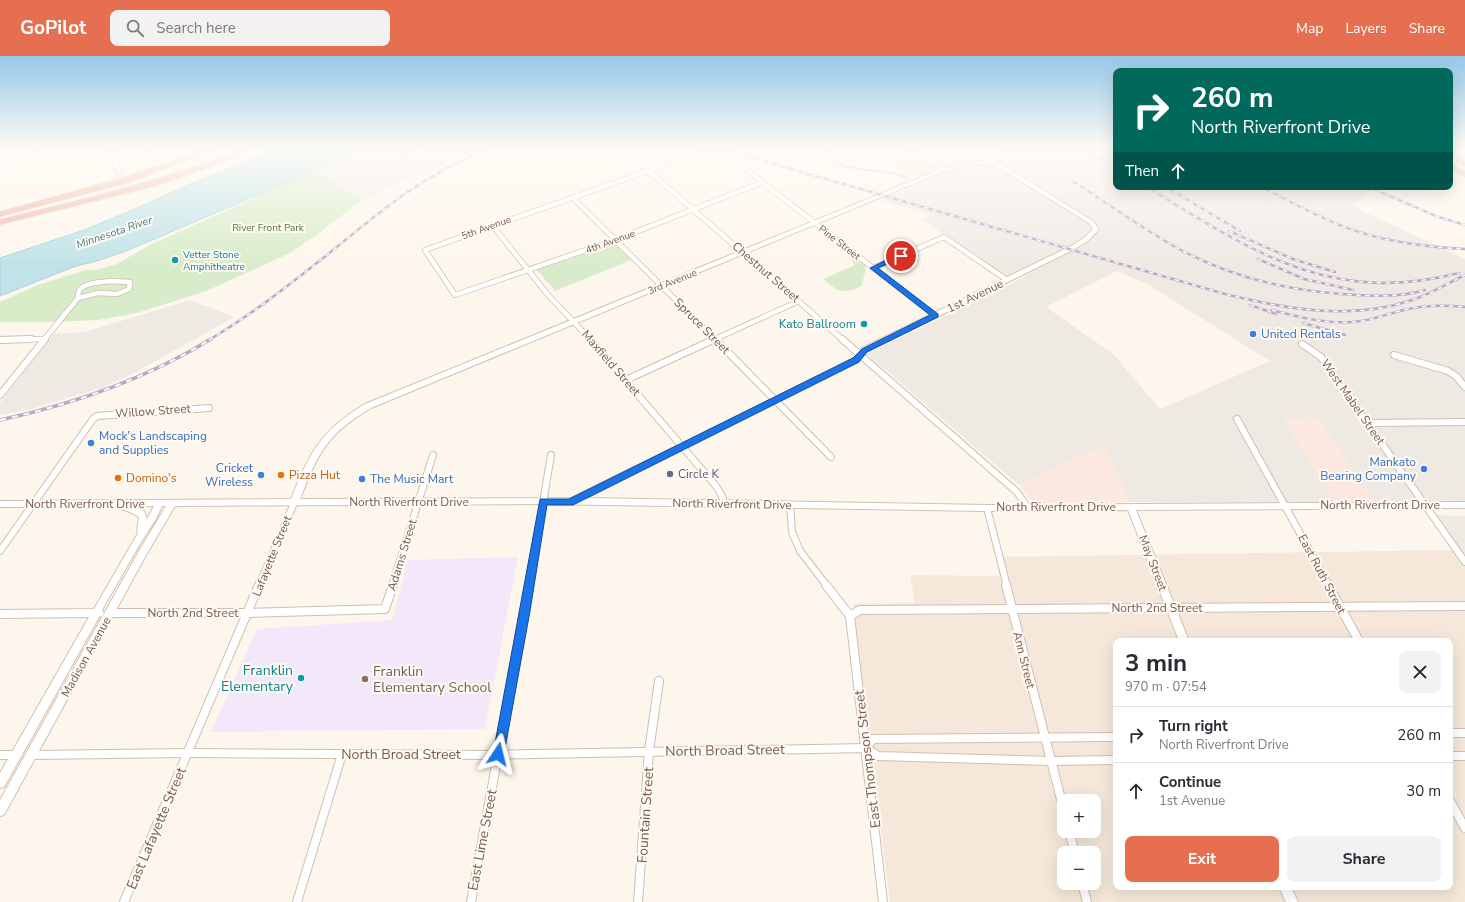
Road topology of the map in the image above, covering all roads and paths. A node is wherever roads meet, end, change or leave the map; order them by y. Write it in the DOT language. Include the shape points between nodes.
graph roads {
  1 [pos="92,189"];
  2 [pos="132,189"];
  3 [pos="591,189"];
  4 [pos="669,189"];
  5 [pos="744,189"];
  6 [pos="773,189"];
  7 [pos="896,189"];
  8 [pos="1037,189"];
  9 [pos="572,196"];
  10 [pos="692,210"];
  11 [pos="0,214"];
  12 [pos="0,222"];
  13 [pos="815,222"];
  14 [pos="492,225"];
  15 [pos="615,240"];
  16 [pos="743,253"];
  17 [pos="873,268"];
  18 [pos="529,270"];
  19 [pos="1007,280"];
  20 [pos="662,285"];
  21 [pos="455,295"];
  22 [pos="78,298"];
  23 [pos="798,301"];
  24 [pos="935,316"];
  25 [pos="574,321"];
  26 [pos="44,339"];
  27 [pos="714,339"];
  28 [pos="0,340"];
  29 [pos="1302,344"];
  30 [pos="861,355"];
  31 [pos="1394,356"];
  32 [pos="626,380"];
  33 [pos="1465,387"];
  34 [pos="0,395"];
  35 [pos="776,400"];
  36 [pos="209,408"];
  37 [pos="1237,419"];
  38 [pos="1367,422"];
  39 [pos="1465,422"];
  40 [pos="334,429"];
  41 [pos="682,446"];
  42 [pos="433,455"];
  43 [pos="551,455"];
  44 [pos="831,457"];
  45 [pos="543,501"];
  46 [pos="418,502"];
  47 [pos="570,502"];
  48 [pos="294,503"];
  49 [pos="0,504"];
  50 [pos="117,504"];
  51 [pos="160,504"];
  52 [pos="172,504"];
  53 [pos="724,504"];
  54 [pos="32,505"];
  55 [pos="790,505"];
  56 [pos="1426,505"];
  57 [pos="1465,505"];
  58 [pos="1286,506"];
  59 [pos="1131,507"];
  60 [pos="987,508"];
  61 [pos="1028,508"];
  62 [pos="138,540"];
  63 [pos="0,551"];
  64 [pos="1465,562"];
  65 [pos="1465,606"];
  66 [pos="1340,607"];
  67 [pos="1170,608"];
  68 [pos="385,609"];
  69 [pos="1011,609"];
  70 [pos="96,613"];
  71 [pos="110,613"];
  72 [pos="248,613"];
  73 [pos="0,614"];
  74 [pos="850,616"];
  75 [pos="1183,638"];
  76 [pos="1357,638"];
  77 [pos="659,680"];
  78 [pos="1465,733"];
  79 [pos="1453,734"];
  80 [pos="1113,736"];
  81 [pos="1045,737"];
  82 [pos="866,748"];
  83 [pos="649,751"];
  84 [pos="188,753"];
  85 [pos="342,754"];
  86 [pos="498,754"];
  87 [pos="0,755"];
  88 [pos="16,755"];
  89 [pos="31,755"];
  90 [pos="1453,756"];
  91 [pos="1465,756"];
  92 [pos="1113,760"];
  93 [pos="1051,761"];
  94 [pos="0,783"];
  95 [pos="1060,794"];
  96 [pos="1453,806"];
  97 [pos="0,811"];
  98 [pos="1465,828"];
  99 [pos="1084,890"];
  100 [pos="1286,890"];
  101 [pos="124,902"];
  102 [pos="297,902"];
  103 [pos="471,902"];
  104 [pos="638,902"];
  105 [pos="884,902"];
  106 [pos="1087,902"];
  107 [pos="1292,902"];
  1 -- 11 [label="highway"];
  2 -- 12 [label="highway"];
  3 -- 9 [label="street, 5th Avenue"];
  4 -- 10 [label="street, Chestnut Street"];
  5 -- 10 [label="street, 4th Avenue"];
  6 -- 13 [label="street, Pine Street"];
  7 -- 13 [label="street, 3rd Avenue"];
  8 -- 19 [label="street, 1st Avenue" via="1091,222 1096,229 1086,240"];
  9 -- 14 [label="street, 5th Avenue"];
  9 -- 15 [label="street, Spruce Street"];
  10 -- 15 [label="street, 4th Avenue"];
  10 -- 16 [label="street, Chestnut Street"];
  13 -- 16 [label="street, 3rd Avenue"];
  13 -- 17 [label="street, Pine Street"];
  14 -- 18 [label="street, Maxfield Street"];
  14 -- 21 [label="street, 5th Avenue" via="425,250"];
  15 -- 18 [label="street, 4th Avenue"];
  15 -- 20 [label="street, Spruce Street"];
  16 -- 20 [label="street, 3rd Avenue"];
  16 -- 23 [label="street, Chestnut Street"];
  17 -- 19 [label="street" via="944,237"];
  17 -- 24 [label="street, Pine Street"];
  18 -- 21 [label="street, 4th Avenue"];
  18 -- 25 [label="street, Maxfield Street" via="549,296"];
  19 -- 24 [label="street, 1st Avenue"];
  20 -- 25 [label="street, 3rd Avenue"];
  20 -- 27 [label="street, Spruce Street"];
  22 -- 22 [label="street" via="96,294 115,296 129,289 130,282 111,280 94,284 81,289"];
  22 -- 26 [label="street"];
  23 -- 27 [label="street"];
  23 -- 30 [label="street, Chestnut Street"];
  24 -- 30 [label="street, 1st Avenue" via="864,350"];
  25 -- 32 [label="street, Maxfield Street"];
  25 -- 40 [label="street, 3rd Avenue" via="379,400"];
  26 -- 28 [label="street"];
  26 -- 34 [label="street"];
  27 -- 32 [label="street"];
  27 -- 35 [label="street, Spruce Street"];
  29 -- 38 [label="street, West Mabel Street" via="1321,357"];
  30 -- 35 [label="street, 1st Avenue" via="856,360"];
  30 -- 61 [label="street, Chestnut Street" via="1017,492"];
  31 -- 33 [label="street" via="1448,371"];
  32 -- 41 [label="street, Maxfield Street"];
  35 -- 41 [label="street, 1st Avenue"];
  35 -- 44 [label="street, Spruce Street"];
  36 -- 54 [label="street, Willow Street" via="97,416 90,422"];
  37 -- 58 [label="street, East Ruth Street"];
  38 -- 39 [label="street"];
  38 -- 56 [label="street, West Mabel Street"];
  40 -- 48 [label="street, Lafayette Street" via="319,445"];
  41 -- 47 [label="street, 1st Avenue"];
  41 -- 53 [label="street, Maxfield Street" via="719,491"];
  42 -- 46 [label="street, Adams Street"];
  43 -- 45 [label="street, East Lime Street"];
  45 -- 46 [label="street, North Riverfront Drive"];
  45 -- 47 [label="street, North Riverfront Drive"];
  45 -- 86 [label="street, East Lime Street"];
  46 -- 48 [label="street, North Riverfront Drive"];
  46 -- 68 [label="street, Adams Street"];
  47 -- 53 [label="street, North Riverfront Drive"];
  48 -- 52 [label="street, North Riverfront Drive"];
  48 -- 72 [label="street, Lafayette Street"];
  49 -- 54 [label="street, North Riverfront Drive"];
  50 -- 51 [label="street, North Riverfront Drive"];
  50 -- 54 [label="street, North Riverfront Drive"];
  50 -- 62 [label="street" via="142,514 144,520"];
  51 -- 52 [label="street, North Riverfront Drive"];
  51 -- 62 [label="street, Madison Avenue"];
  52 -- 71 [label="street, Madison Avenue"];
  53 -- 55 [label="street, North Riverfront Drive"];
  54 -- 63 [label="street"];
  55 -- 60 [label="street, North Riverfront Drive"];
  55 -- 74 [label="street" via="792,532 800,551"];
  56 -- 57 [label="street, North Riverfront Drive"];
  56 -- 58 [label="street, North Riverfront Drive"];
  56 -- 64 [label="street, West Mabel Street"];
  58 -- 59 [label="street, North Riverfront Drive"];
  58 -- 66 [label="street, East Ruth Street"];
  59 -- 61 [label="street, North Riverfront Drive"];
  59 -- 67 [label="street, May Street"];
  60 -- 61 [label="street, North Riverfront Drive"];
  60 -- 69 [label="street, Ann Street"];
  62 -- 70 [label="street, Madison Avenue"];
  65 -- 66 [label="street, North 2nd Street"];
  66 -- 67 [label="street, North 2nd Street"];
  66 -- 76 [label="street, East Ruth Street"];
  67 -- 69 [label="street, North 2nd Street"];
  67 -- 75 [label="street, May Street"];
  68 -- 72 [label="street, North 2nd Street"];
  69 -- 74 [label="street, North 2nd Street" via="860,610"];
  69 -- 81 [label="street, Ann Street"];
  70 -- 71 [label="street, North 2nd Street"];
  70 -- 73 [label="street, North 2nd Street"];
  70 -- 88 [label="street, Madison Avenue"];
  71 -- 72 [label="street, North 2nd Street"];
  71 -- 89 [label="street, Madison Avenue"];
  72 -- 84 [label="street, Lafayette Street"];
  74 -- 82 [label="street, East Thompson Street"];
  77 -- 83 [label="street, Fountain Street"];
  78 -- 79 [label="street"];
  80 -- 81 [label="street, North Broad Street"];
  81 -- 82 [label="street, North Broad Street" via="873,739"];
  81 -- 93 [label="street, Ann Street"];
  82 -- 83 [label="street, North Broad Street"];
  82 -- 93 [label="street, North Broad Street" via="878,756"];
  82 -- 105 [label="street, East Thompson Street"];
  83 -- 86 [label="street, North Broad Street"];
  83 -- 104 [label="street, Fountain Street"];
  84 -- 85 [label="street, North Broad Street"];
  84 -- 89 [label="street, North Broad Street"];
  84 -- 101 [label="street, East Lafayette Street"];
  85 -- 86 [label="street, North Broad Street"];
  85 -- 102 [label="street"];
  86 -- 103 [label="street, East Lime Street"];
  87 -- 88 [label="street"];
  88 -- 94 [label="street, Madison Avenue"];
  89 -- 97 [label="street, Madison Avenue"];
  90 -- 91 [label="street"];
  92 -- 93 [label="street, North Broad Street"];
  93 -- 95 [label="street, Ann Street"];
  96 -- 98 [label="street"];
  99 -- 106 [label="street"];
  100 -- 107 [label="street"];
}
